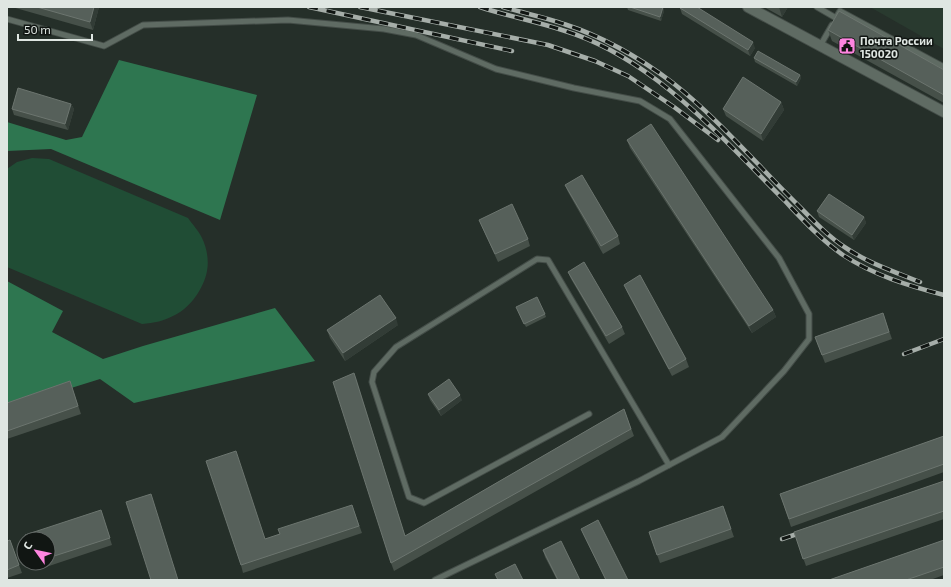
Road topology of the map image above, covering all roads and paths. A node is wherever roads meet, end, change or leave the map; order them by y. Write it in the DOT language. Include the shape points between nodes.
graph roads {
  1 [pos="748,7"];
  2 [pos="817,7"];
  3 [pos="836,18"];
  4 [pos="7,19"];
  5 [pos="819,46"];
  6 [pos="943,66"];
  7 [pos="944,112"];
  8 [pos="589,414"];
  9 [pos="669,465"];
  10 [pos="435,580"];
  1 -- 5 [label="street"];
  2 -- 3 [label="lane"];
  3 -- 5 [label="lane"];
  3 -- 6 [label="lane" via="840,11"];
  4 -- 9 [label="lane" via="104,46 143,25 288,20 384,29 416,36 496,69 640,101 670,119 779,258 809,314 809,338 784,371 722,437"];
  5 -- 7 [label="street"];
  8 -- 9 [label="lane" via="424,503 409,498 372,382 374,372 396,347 537,259 548,260"];
  9 -- 10 [label="lane"];
}
